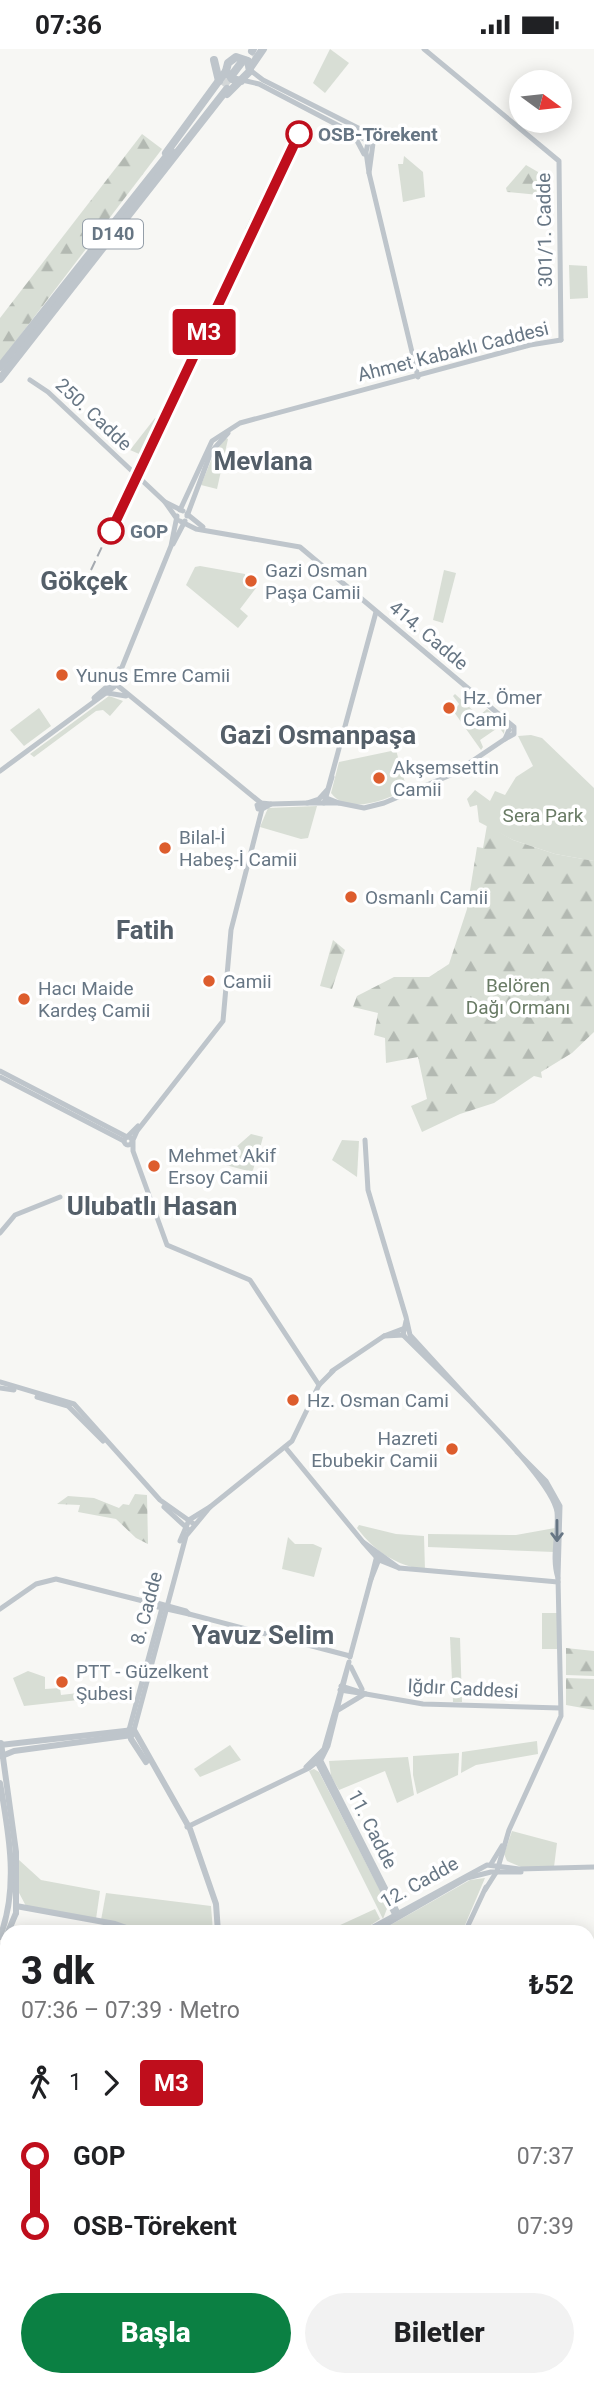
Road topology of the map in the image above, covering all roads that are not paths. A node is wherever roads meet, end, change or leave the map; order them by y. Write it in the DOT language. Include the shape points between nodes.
graph roads {
  1 [pos="424,49"];
  2 [pos="254,51"];
  3 [pos="214,60"];
  4 [pos="245,65"];
  5 [pos="235,77"];
  6 [pos="223,86"];
  7 [pos="352,132"];
  8 [pos="371,139"];
  9 [pos="365,162"];
  10 [pos="165,163"];
  11 [pos="369,173"];
  12 [pos="561,340"];
  13 [pos="0,367"];
  14 [pos="417,376"];
  15 [pos="0,379"];
  16 [pos="30,380"];
  17 [pos="182,517"];
  18 [pos="376,612"];
  19 [pos="121,666"];
  20 [pos="120,674"];
  21 [pos="113,684"];
  22 [pos="107,693"];
  23 [pos="126,693"];
  24 [pos="505,719"];
  25 [pos="506,739"];
  26 [pos="26,751"];
  27 [pos="0,770"];
  28 [pos="322,800"];
  29 [pos="259,807"];
  30 [pos="0,1071"];
  31 [pos="0,1077"];
  32 [pos="365,1140"];
  33 [pos="128,1141"];
  34 [pos="60,1197"];
  35 [pos="0,1233"];
  36 [pos="406,1331"];
  37 [pos="0,1382"];
  38 [pos="317,1384"];
  39 [pos="0,1388"];
  40 [pos="72,1406"];
  41 [pos="285,1447"];
  42 [pos="210,1507"];
  43 [pos="202,1510"];
  44 [pos="173,1513"];
  45 [pos="192,1522"];
  46 [pos="187,1528"];
  47 [pos="180,1541"];
  48 [pos="378,1557"];
  49 [pos="389,1567"];
  50 [pos="398,1568"];
  51 [pos="375,1572"];
  52 [pos="371,1579"];
  53 [pos="558,1580"];
  54 [pos="164,1607"];
  55 [pos="0,1609"];
  56 [pos="350,1661"];
  57 [pos="342,1688"];
  58 [pos="364,1694"];
  59 [pos="560,1708"];
  60 [pos="338,1710"];
  61 [pos="132,1733"];
  62 [pos="0,1743"];
  63 [pos="1,1756"];
  64 [pos="318,1760"];
  65 [pos="0,1783"];
  66 [pos="187,1825"];
  67 [pos="504,1845"];
  68 [pos="503,1853"];
  69 [pos="492,1864"];
  70 [pos="499,1865"];
  71 [pos="514,1868"];
  72 [pos="594,1869"];
  73 [pos="494,1872"];
  74 [pos="392,1905"];
  75 [pos="407,1906"];
  76 [pos="14,1910"];
  77 [pos="397,1915"];
  78 [pos="385,1920"];
  79 [pos="6,1925"];
  80 [pos="10,1925"];
  81 [pos="90,1925"];
  82 [pos="118,1925"];
  83 [pos="217,1925"];
  84 [pos="376,1925"];
  85 [pos="383,1925"];
  86 [pos="468,1925"];
  1 -- 12 [label="main road, 301/1. Cadde" via="559,161"];
  2 -- 4 [label="highway"];
  2 -- 4 [label="highway"];
  3 -- 6 [label="highway"];
  4 -- 5 [label="highway"];
  4 -- 5 [label="highway"];
  4 -- 8 [label="main road" via="263,80"];
  5 -- 6 [label="highway"];
  5 -- 6 [label="highway"];
  5 -- 7 [label="main road"];
  6 -- 10 [label="highway, D140"];
  7 -- 8 [label="main road"];
  7 -- 9 [label="main road"];
  8 -- 9 [label="main road"];
  8 -- 11 [label="main road"];
  9 -- 11 [label="main road"];
  10 -- 13 [label="highway, D140"];
  10 -- 15 [label="highway, D140"];
  11 -- 14 [label="main road"];
  12 -- 14 [label="main road, Ahmet Kabaklı Caddesi"];
  14 -- 17 [label="main road, Ahmet Kabaklı Caddesi" via="247,425 214,442"];
  16 -- 17 [label="main road, 250. Cadde"];
  17 -- 18 [label="main road, 414. Cadde" via="205,529 299,547"];
  17 -- 19 [label="main road, Ahmet Kabaklı Caddesi"];
  18 -- 24 [label="main road, 414. Cadde"];
  18 -- 28 [label="main road"];
  19 -- 20 [label="main road"];
  19 -- 21 [label="main road"];
  20 -- 21 [label="main road"];
  20 -- 23 [label="main road"];
  21 -- 22 [label="main road"];
  21 -- 23 [label="main road"];
  21 -- 26 [label="main road"];
  22 -- 23 [label="main road"];
  22 -- 26 [label="main road"];
  23 -- 29 [label="main road"];
  24 -- 25 [label="main road"];
  24 -- 25 [label="main road, 414. Cadde" via="515,728"];
  25 -- 28 [label="main road" via="453,775 384,803 364,808"];
  26 -- 27 [label="main road"];
  28 -- 29 [label="main road"];
  29 -- 33 [label="main road" via="232,927 222,1020"];
  30 -- 33 [label="main road"];
  31 -- 33 [label="main road"];
  32 -- 36 [label="main road" via="368,1190"];
  33 -- 38 [label="main road" via="167,1245 250,1280"];
  34 -- 35 [label="main road" via="15,1215"];
  36 -- 38 [label="main road" via="384,1336"];
  36 -- 53 [label="main road" via="555,1500"];
  37 -- 40 [label="main road"];
  38 -- 41 [label="main road, 8. Cadde" via="292,1441"];
  39 -- 40 [label="main road"];
  40 -- 44 [label="main road"];
  41 -- 42 [label="main road, 8. Cadde"];
  41 -- 48 [label="main road"];
  42 -- 43 [label="main road, 8. Cadde"];
  42 -- 45 [label="main road, 8. Cadde"];
  43 -- 44 [label="main road"];
  43 -- 45 [label="main road, 8. Cadde"];
  44 -- 45 [label="main road"];
  44 -- 46 [label="main road"];
  44 -- 47 [label="main road"];
  45 -- 46 [label="main road, 8. Cadde"];
  46 -- 47 [label="main road, 8. Cadde"];
  46 -- 54 [label="main road, 8. Cadde"];
  47 -- 54 [label="main road, 8. Cadde"];
  48 -- 49 [label="main road"];
  48 -- 50 [label="main road"];
  48 -- 51 [label="main road"];
  48 -- 52 [label="main road"];
  49 -- 50 [label="main road"];
  49 -- 51 [label="main road"];
  50 -- 53 [label="main road"];
  51 -- 52 [label="main road"];
  52 -- 56 [label="main road"];
  53 -- 59 [label="main road"];
  54 -- 55 [label="main road" via="55,1579 36,1584"];
  54 -- 56 [label="main road"];
  54 -- 61 [label="main road, 8. Cadde"];
  56 -- 57 [label="main road"];
  56 -- 58 [label="main road"];
  57 -- 58 [label="main road, Iğdır Caddesi"];
  57 -- 60 [label="main road"];
  57 -- 64 [label="main road"];
  58 -- 59 [label="main road, Iğdır Caddesi" via="423,1704"];
  58 -- 60 [label="main road"];
  59 -- 67 [label="main road" via="558,1724"];
  60 -- 64 [label="main road" via="328,1746"];
  61 -- 62 [label="main road"];
  61 -- 63 [label="main road"];
  61 -- 66 [label="main road"];
  62 -- 63 [label="main road"];
  63 -- 76 [label="main road" via="16,1852"];
  64 -- 66 [label="main road"];
  64 -- 74 [label="main road, 11. Cadde"];
  65 -- 76 [label="main road"];
  66 -- 83 [label="main road" via="216,1904"];
  67 -- 68 [label="main road"];
  67 -- 69 [label="main road"];
  68 -- 70 [label="main road"];
  68 -- 71 [label="main road"];
  69 -- 70 [label="main road, 12. Cadde"];
  69 -- 73 [label="main road"];
  69 -- 75 [label="main road, 12. Cadde"];
  70 -- 71 [label="main road, 12. Cadde"];
  70 -- 73 [label="main road"];
  71 -- 72 [label="main road, 12. Cadde"];
  72 -- 73 [label="main road, 12. Cadde"];
  73 -- 77 [label="main road, 12. Cadde" via="467,1878"];
  73 -- 86 [label="main road"];
  74 -- 75 [label="main road"];
  74 -- 77 [label="main road, 11. Cadde"];
  74 -- 78 [label="main road"];
  75 -- 77 [label="main road, 12. Cadde"];
  76 -- 79 [label="main road"];
  76 -- 80 [label="main road"];
  76 -- 81 [label="main road"];
  76 -- 82 [label="main road"];
  77 -- 78 [label="main road, 12. Cadde"];
  77 -- 85 [label="main road, 12. Cadde"];
  78 -- 84 [label="main road, 12. Cadde"];
}
